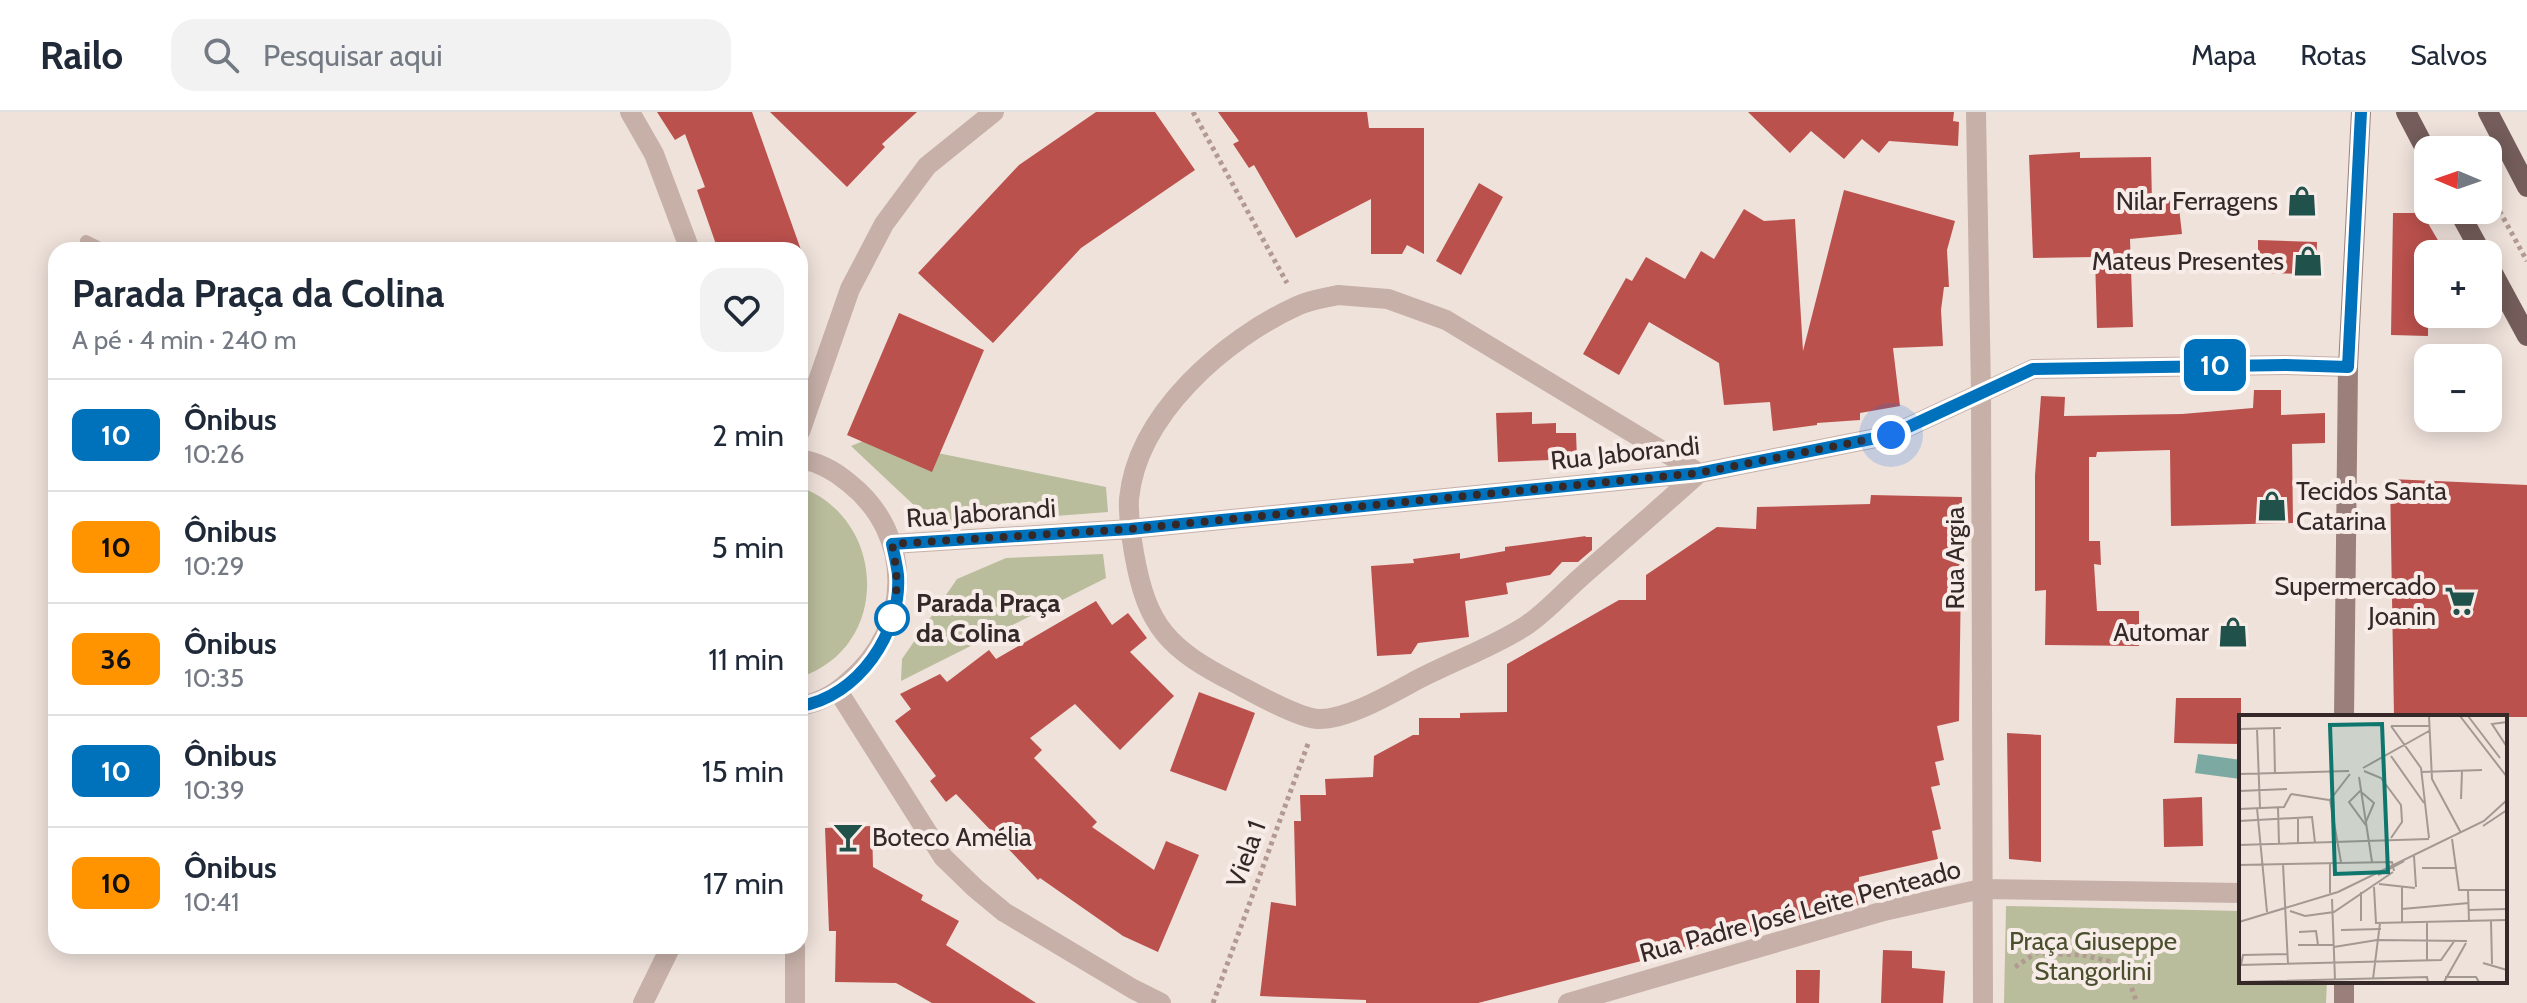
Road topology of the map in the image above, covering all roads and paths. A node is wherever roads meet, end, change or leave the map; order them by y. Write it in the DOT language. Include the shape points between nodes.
graph roads {
  1 [pos="630,112"];
  2 [pos="994,112"];
  3 [pos="1193,112"];
  4 [pos="1976,112"];
  5 [pos="2361,112"];
  6 [pos="2406,112"];
  7 [pos="2488,112"];
  8 [pos="2419,136"];
  9 [pos="2527,187"];
  10 [pos="2502,215"];
  11 [pos="687,242"];
  12 [pos="2527,261"];
  13 [pos="2502,290"];
  14 [pos="1300,305"];
  15 [pos="2527,336"];
  16 [pos="2348,367"];
  17 [pos="1981,392"];
  18 [pos="808,409"];
  19 [pos="808,460"];
  20 [pos="1699,473"];
  21 [pos="1130,529"];
  22 [pos="892,544"];
  23 [pos="838,691"];
  24 [pos="808,703"];
  25 [pos="2344,715"];
  26 [pos="1317,719"];
  27 [pos="1981,889"];
  28 [pos="2239,893"];
  29 [pos="667,954"];
  30 [pos="795,954"];
  31 [pos="2015,967"];
  32 [pos="643,1003"];
  33 [pos="795,1003"];
  34 [pos="1161,1003"];
  35 [pos="1213,1003"];
  36 [pos="1568,1003"];
  37 [pos="1983,1003"];
  38 [pos="2137,1003"];
  1 -- 11 [label="street" via="654,154"];
  2 -- 18 [label="street" via="927,166 884,224 850,289"];
  3 -- 14 [label="path"];
  4 -- 17 [label="street, Rua Argia"];
  5 -- 16 [label="street"];
  6 -- 8 [label="main road"];
  7 -- 9 [label="main road"];
  10 -- 12 [label="path"];
  13 -- 15 [label="main road"];
  14 -- 20 [label="street" via="1338,295 1388,299 1446,320"];
  14 -- 21 [label="street" via="1210,361 1174,398 1140,460 1129,497"];
  16 -- 17 [label="street, Rua Jaborandi" via="2033,369"];
  16 -- 25 [label="street"];
  17 -- 20 [label="street, Rua Jaborandi" via="1891,435"];
  17 -- 27 [label="street, Rua Argia"];
  19 -- 22 [label="street" via="862,492"];
  20 -- 21 [label="street, Rua Jaborandi"];
  20 -- 26 [label="street" via="1527,625 1382,699"];
  21 -- 22 [label="street, Rua Jaborandi"];
  21 -- 26 [label="street" via="1139,585 1159,630 1187,657 1215,673"];
  22 -- 23 [label="street" via="898,576 884,642"];
  23 -- 24 [label="street"];
  23 -- 34 [label="street" via="943,857 975,888 1004,912"];
  26 -- 35 [label="path, Viela 1"];
  27 -- 28 [label="street, Rua Padre José Leite Penteado"];
  27 -- 36 [label="street, Rua Padre José Leite Penteado" via="1884,911"];
  27 -- 37 [label="street, Rua Argia"];
  29 -- 32 [label="street"];
  30 -- 33 [label="street"];
  31 -- 38 [label="path" via="2036,953 2108,961 2126,972"];
}
